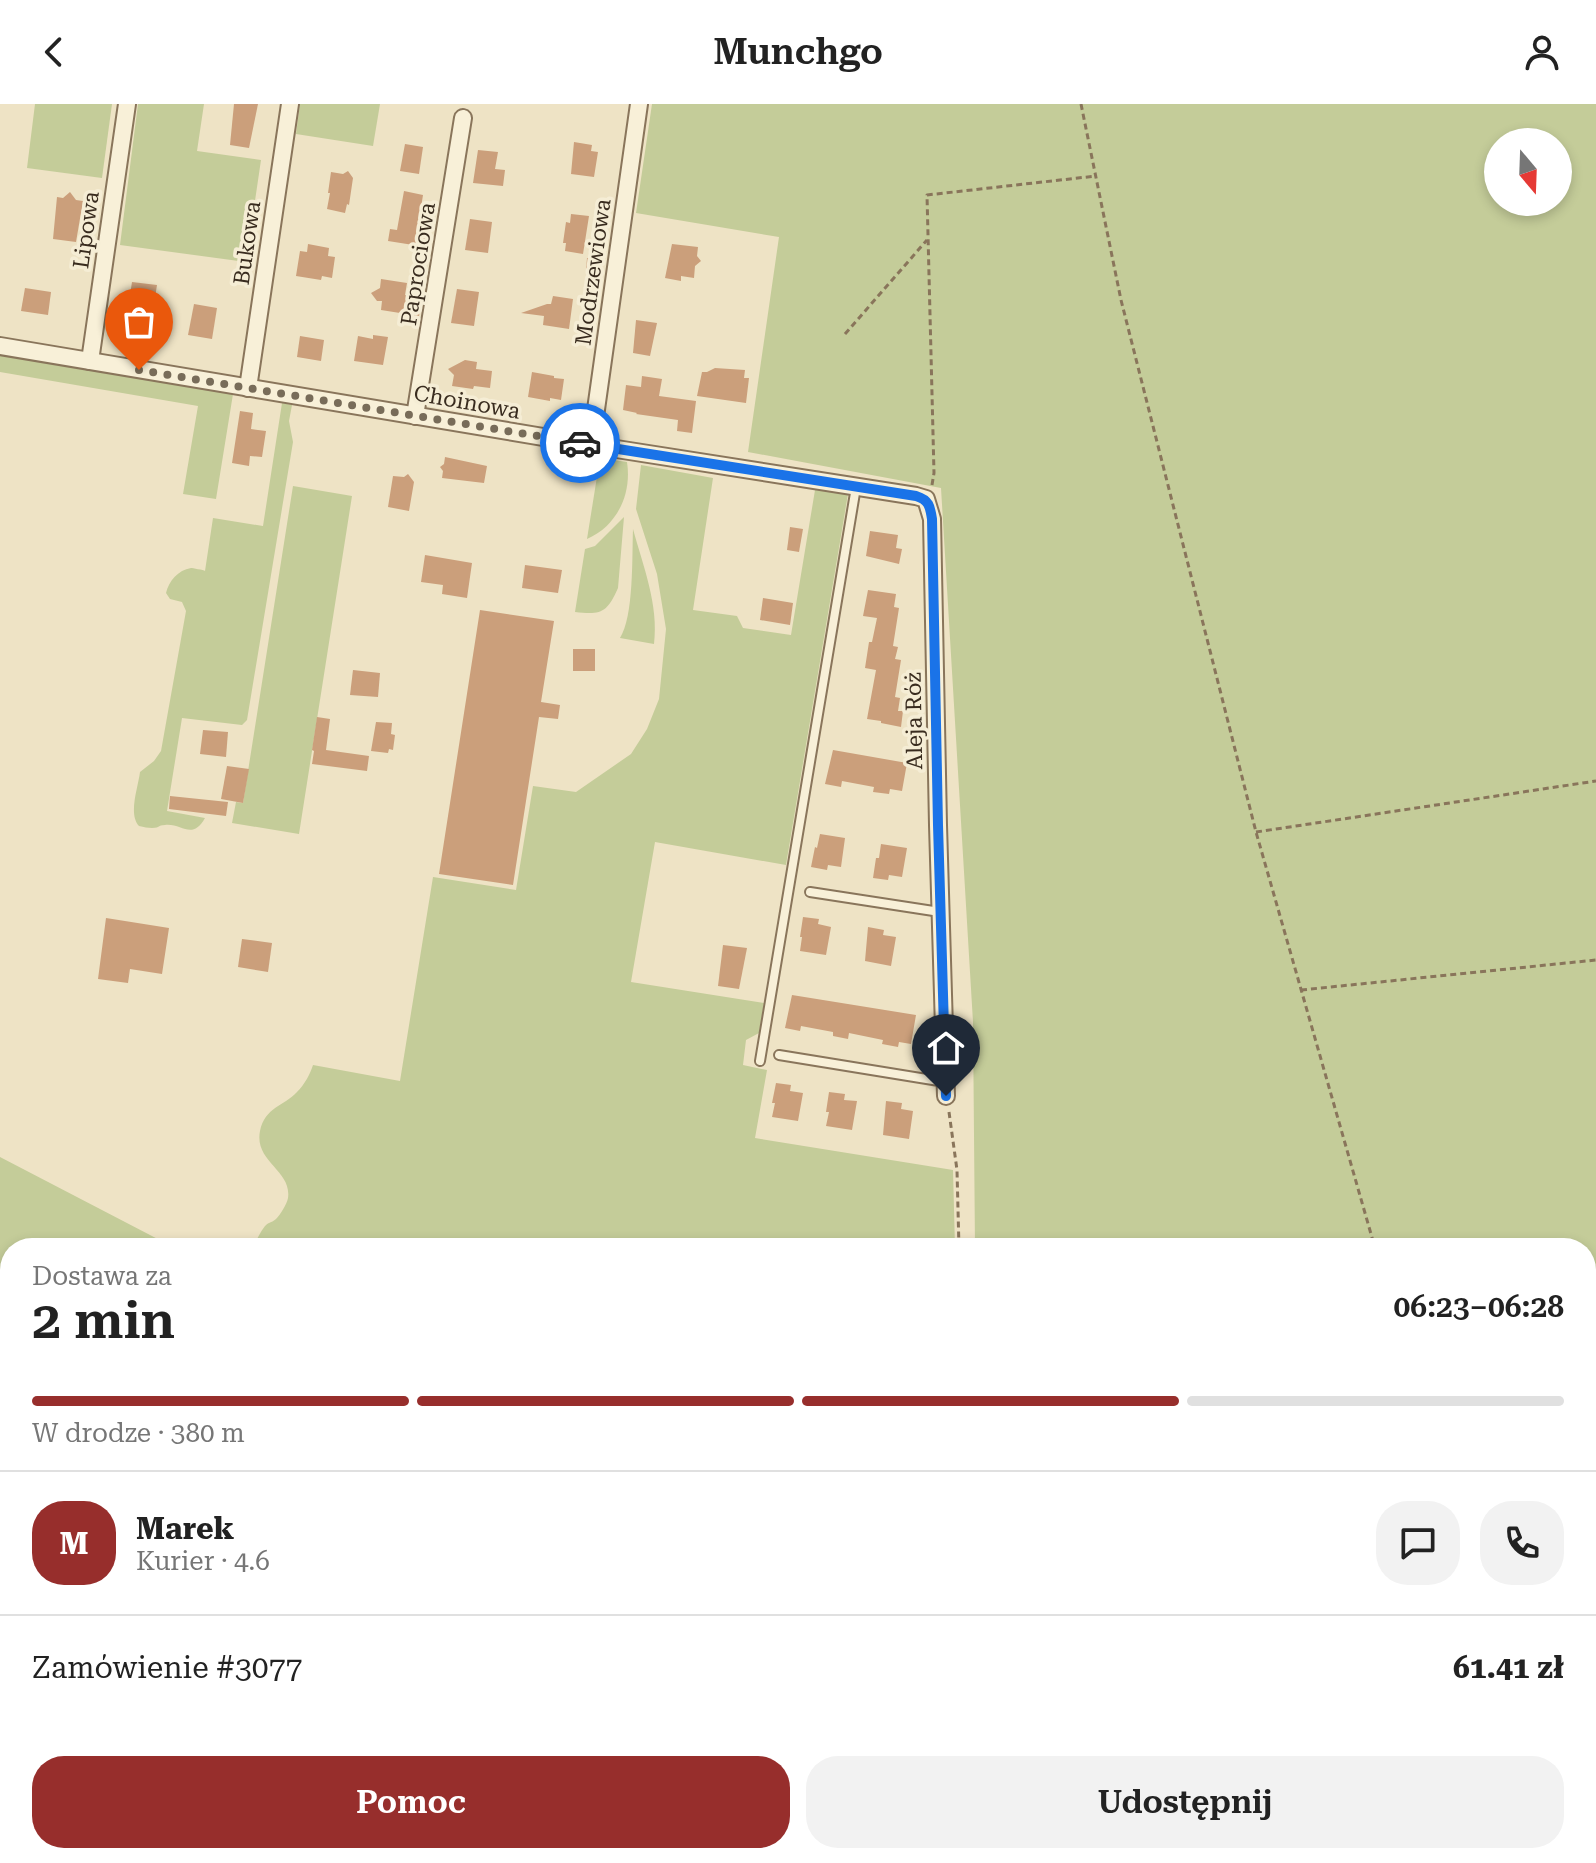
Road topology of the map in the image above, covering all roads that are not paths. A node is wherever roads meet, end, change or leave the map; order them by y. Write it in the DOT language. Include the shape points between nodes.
graph roads {
  1 [pos="127,104"];
  2 [pos="290,104"];
  3 [pos="639,104"];
  4 [pos="463,118"];
  5 [pos="0,346"];
  6 [pos="90,361"];
  7 [pos="248,388"];
  8 [pos="415,416"];
  9 [pos="591,445"];
  10 [pos="856,487"];
  11 [pos="926,499"];
  12 [pos="810,892"];
  13 [pos="940,912"];
  14 [pos="779,1055"];
  15 [pos="760,1061"];
  16 [pos="945,1089"];
  1 -- 6 [label="street, Lipowa"];
  2 -- 7 [label="street, Bukowa"];
  3 -- 9 [label="street, Modrzewiowa"];
  4 -- 8 [label="street, Paprociowa"];
  5 -- 6 [label="street, Choinowa"];
  6 -- 7 [label="street, Choinowa"];
  7 -- 8 [label="street, Choinowa"];
  8 -- 9 [label="street, Choinowa"];
  9 -- 10 [label="street, Choinowa"];
  10 -- 11 [label="street, Choinowa"];
  10 -- 15 [label="lane"];
  11 -- 13 [label="street, Aleja Róż" via="932,519"];
  12 -- 13 [label="lane"];
  13 -- 16 [label="street, Aleja Róż"];
  14 -- 16 [label="lane"];
}
